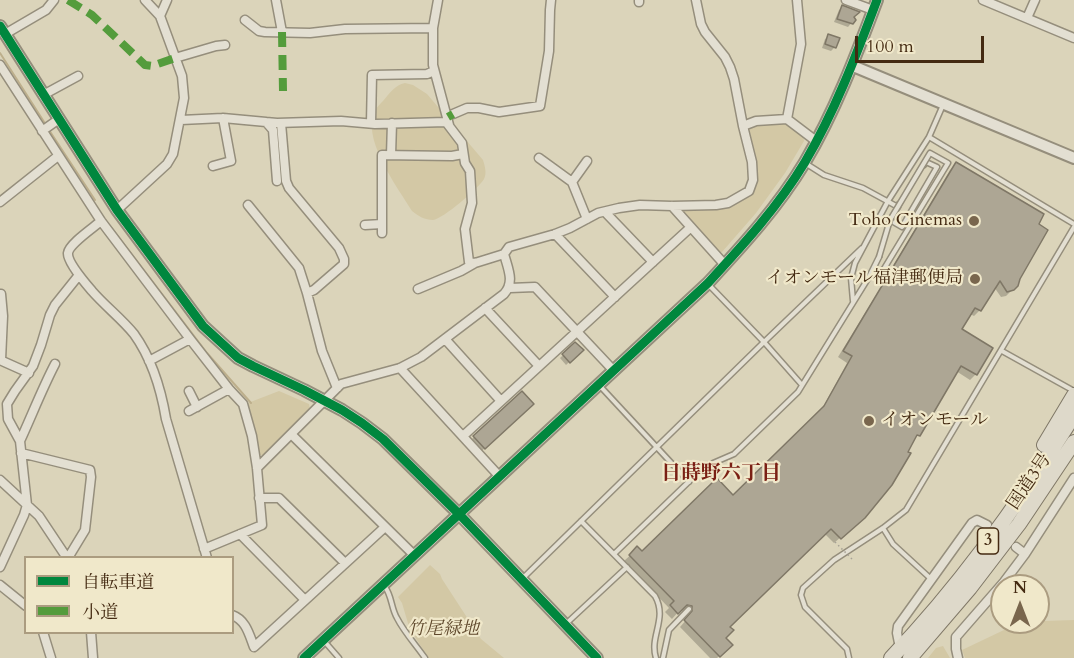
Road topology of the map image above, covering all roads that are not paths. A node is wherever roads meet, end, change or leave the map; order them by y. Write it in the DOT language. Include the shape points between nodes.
graph roads {
  1 [pos="54,0"];
  2 [pos="144,0"];
  3 [pos="167,0"];
  4 [pos="276,0"];
  5 [pos="438,0"];
  6 [pos="551,0"];
  7 [pos="696,0"];
  8 [pos="797,0"];
  9 [pos="846,0"];
  10 [pos="983,0"];
  11 [pos="1035,0"];
  12 [pos="875,5"];
  13 [pos="160,16"];
  14 [pos="1027,18"];
  15 [pos="245,20"];
  16 [pos="432,28"];
  17 [pos="3,30"];
  18 [pos="282,32"];
  19 [pos="1074,38"];
  20 [pos="225,45"];
  21 [pos="176,58"];
  22 [pos="0,65"];
  23 [pos="852,66"];
  24 [pos="434,71"];
  25 [pos="78,76"];
  26 [pos="44,95"];
  27 [pos="943,104"];
  28 [pos="453,114"];
  29 [pos="223,117"];
  30 [pos="787,119"];
  31 [pos="181,120"];
  32 [pos="56,122"];
  33 [pos="266,122"];
  34 [pos="281,123"];
  35 [pos="371,123"];
  36 [pos="392,123"];
  37 [pos="449,125"];
  38 [pos="743,126"];
  39 [pos="43,131"];
  40 [pos="929,137"];
  41 [pos="816,141"];
  42 [pos="463,154"];
  43 [pos="392,155"];
  44 [pos="58,156"];
  45 [pos="539,158"];
  46 [pos="1074,158"];
  47 [pos="587,161"];
  48 [pos="804,163"];
  49 [pos="213,166"];
  50 [pos="277,181"];
  51 [pos="572,182"];
  52 [pos="888,201"];
  53 [pos="0,202"];
  54 [pos="248,205"];
  55 [pos="672,206"];
  56 [pos="117,210"];
  57 [pos="605,212"];
  58 [pos="587,219"];
  59 [pos="891,220"];
  60 [pos="101,221"];
  61 [pos="365,225"];
  62 [pos="1074,225"];
  63 [pos="691,227"];
  64 [pos="555,234"];
  65 [pos="862,248"];
  66 [pos="504,254"];
  67 [pos="653,262"];
  68 [pos="475,263"];
  69 [pos="725,265"];
  70 [pos="79,275"];
  71 [pos="895,279"];
  72 [pos="708,283"];
  73 [pos="510,288"];
  74 [pos="418,289"];
  75 [pos="307,293"];
  76 [pos="1,294"];
  77 [pos="615,297"];
  78 [pos="853,302"];
  79 [pos="485,308"];
  80 [pos="577,332"];
  81 [pos="190,339"];
  82 [pos="445,339"];
  83 [pos="764,342"];
  84 [pos="1002,351"];
  85 [pos="1,360"];
  86 [pos="149,361"];
  87 [pos="55,364"];
  88 [pos="539,366"];
  89 [pos="400,368"];
  90 [pos="614,370"];
  91 [pos="29,373"];
  92 [pos="598,385"];
  93 [pos="802,385"];
  94 [pos="337,387"];
  95 [pos="230,389"];
  96 [pos="189,391"];
  97 [pos="1074,393"];
  98 [pos="325,401"];
  99 [pos="501,401"];
  100 [pos="1074,415"];
  101 [pos="291,434"];
  102 [pos="463,436"];
  103 [pos="20,441"];
  104 [pos="1074,443"];
  105 [pos="657,447"];
  106 [pos="21,453"];
  107 [pos="256,468"];
  108 [pos="500,477"];
  109 [pos="0,480"];
  110 [pos="689,482"];
  111 [pos="1072,485"];
  112 [pos="1025,491"];
  113 [pos="259,498"];
  114 [pos="27,505"];
  115 [pos="459,514"];
  116 [pos="581,521"];
  117 [pos="987,525"];
  118 [pos="385,527"];
  119 [pos="883,528"];
  120 [pos="240,534"];
  121 [pos="1017,547"];
  122 [pos="206,553"];
  123 [pos="614,554"];
  124 [pos="1025,554"];
  125 [pos="2,555"];
  126 [pos="414,555"];
  127 [pos="67,556"];
  128 [pos="69,556"];
  129 [pos="345,563"];
  130 [pos="0,567"];
  131 [pos="627,567"];
  132 [pos="523,578"];
  133 [pos="931,579"];
  134 [pos="383,584"];
  135 [pos="0,585"];
  136 [pos="305,600"];
  137 [pos="24,604"];
  138 [pos="690,609"];
  139 [pos="234,616"];
  140 [pos="569,621"];
  141 [pos="43,634"];
  142 [pos="91,634"];
  143 [pos="323,640"];
  144 [pos="900,655"];
  145 [pos="51,658"];
  146 [pos="93,658"];
  147 [pos="304,658"];
  148 [pos="339,658"];
  149 [pos="425,658"];
  150 [pos="597,658"];
  151 [pos="605,658"];
  152 [pos="656,658"];
  153 [pos="663,658"];
  154 [pos="849,658"];
  155 [pos="958,658"];
  1 -- 17 [label="street" via="46,10"];
  2 -- 13 [label="street"];
  3 -- 13 [label="street"];
  4 -- 18 [label="street"];
  5 -- 16 [label="street"];
  6 -- 28 [label="street" via="549,51 540,106 499,112 467,108"];
  7 -- 38 [label="street" via="705,32 730,67"];
  8 -- 30 [label="street" via="801,44"];
  9 -- 12 [label="street"];
  10 -- 14 [label="street"];
  11 -- 14 [label="street"];
  12 -- 23 [label="street"];
  13 -- 21 [label="street"];
  14 -- 19 [label="street"];
  15 -- 18 [label="street" via="259,31"];
  16 -- 18 [label="street"];
  16 -- 24 [label="street"];
  17 -- 26 [label="street"];
  20 -- 21 [label="street"];
  21 -- 31 [label="street" via="184,98"];
  22 -- 39 [label="street"];
  23 -- 27 [label="street"];
  23 -- 41 [label="street"];
  24 -- 35 [label="street" via="372,75"];
  24 -- 37 [label="street"];
  25 -- 26 [label="street"];
  26 -- 32 [label="street"];
  27 -- 40 [label="lane"];
  27 -- 46 [label="street"];
  29 -- 31 [label="street"];
  29 -- 33 [label="street"];
  29 -- 49 [label="street" via="231,161"];
  30 -- 38 [label="street"];
  30 -- 41 [label="street"];
  31 -- 56 [label="street" via="167,164"];
  32 -- 39 [label="street"];
  32 -- 56 [label="street"];
  33 -- 34 [label="street"];
  33 -- 50 [label="street" via="273,130"];
  34 -- 35 [label="street"];
  34 -- 75 [label="street" via="289,188 344,259 344,264"];
  35 -- 36 [label="street"];
  36 -- 37 [label="street"];
  36 -- 43 [label="street"];
  37 -- 42 [label="street" via="462,143"];
  38 -- 55 [label="street" via="752,162 749,191 728,203"];
  39 -- 44 [label="street"];
  40 -- 52 [label="lane"];
  40 -- 62 [label="lane"];
  41 -- 48 [label="street"];
  42 -- 43 [label="street"];
  42 -- 68 [label="street" via="470,171 472,203 465,229 469,262"];
  43 -- 61 [label="street" via="382,155 382,229"];
  44 -- 53 [label="street"];
  44 -- 60 [label="street"];
  45 -- 51 [label="street"];
  47 -- 51 [label="street"];
  48 -- 52 [label="lane"];
  48 -- 69 [label="street" via="752,236"];
  51 -- 58 [label="street"];
  52 -- 59 [label="lane" via="898,207 926,162 937,167 902,227"];
  52 -- 65 [label="lane"];
  54 -- 75 [label="street" via="299,268"];
  55 -- 57 [label="street" via="640,205"];
  55 -- 63 [label="street"];
  56 -- 98 [label="street" via="203,326 218,340 238,358"];
  57 -- 58 [label="street"];
  57 -- 67 [label="street"];
  58 -- 64 [label="street"];
  59 -- 71 [label="lane, bridge" via="930,153 948,163 882,272"];
  59 -- 78 [label="lane, bridge" via="879,257"];
  60 -- 70 [label="street" via="69,250"];
  60 -- 81 [label="street"];
  62 -- 84 [label="lane"];
  63 -- 67 [label="street"];
  63 -- 69 [label="street"];
  64 -- 66 [label="street" via="509,247"];
  64 -- 77 [label="street"];
  65 -- 78 [label="lane" via="851,278"];
  65 -- 83 [label="lane"];
  66 -- 68 [label="street"];
  66 -- 73 [label="street"];
  67 -- 77 [label="street"];
  68 -- 74 [label="street"];
  69 -- 72 [label="street"];
  70 -- 86 [label="street" via="133,334"];
  70 -- 91 [label="street" via="50,315"];
  72 -- 83 [label="lane"];
  72 -- 90 [label="street"];
  73 -- 79 [label="street"];
  73 -- 80 [label="street" via="535,287"];
  75 -- 94 [label="street" via="322,351"];
  76 -- 85 [label="street"];
  77 -- 80 [label="street"];
  78 -- 93 [label="lane"];
  79 -- 82 [label="street"];
  79 -- 88 [label="street"];
  80 -- 88 [label="street"];
  80 -- 90 [label="street"];
  81 -- 86 [label="street"];
  81 -- 95 [label="street"];
  82 -- 89 [label="street"];
  82 -- 99 [label="street"];
  83 -- 93 [label="lane"];
  83 -- 105 [label="lane"];
  84 -- 97 [label="lane"];
  84 -- 119 [label="lane" via="906,510"];
  85 -- 91 [label="street"];
  86 -- 122 [label="street"];
  87 -- 103 [label="street"];
  88 -- 99 [label="street"];
  89 -- 94 [label="street"];
  89 -- 102 [label="street"];
  90 -- 92 [label="street"];
  91 -- 103 [label="street" via="7,404 8,419"];
  92 -- 105 [label="lane"];
  92 -- 108 [label="street"];
  93 -- 110 [label="lane" via="734,454 705,467"];
  94 -- 98 [label="street"];
  95 -- 96 [label="street" via="193,409"];
  95 -- 107 [label="street" via="243,404"];
  97 -- 112 [label="highway" via="1032,466"];
  98 -- 101 [label="street"];
  98 -- 115 [label="street" via="383,439"];
  99 -- 102 [label="street"];
  100 -- 112 [label="highway, 国道3号 / 3"];
  101 -- 107 [label="street"];
  101 -- 118 [label="street"];
  102 -- 108 [label="street"];
  103 -- 106 [label="street"];
  104 -- 144 [label="highway, 国道3号 / 3" via="970,588"];
  105 -- 110 [label="lane"];
  105 -- 116 [label="lane"];
  106 -- 114 [label="street"];
  106 -- 128 [label="street" via="90,470 85,531"];
  107 -- 113 [label="street"];
  108 -- 115 [label="street"];
  109 -- 114 [label="street"];
  110 -- 123 [label="lane"];
  111 -- 124 [label="street"];
  112 -- 144 [label="highway, 国道3号 / 3"];
  113 -- 120 [label="street" via="262,525"];
  113 -- 129 [label="street" via="279,498"];
  114 -- 125 [label="street"];
  114 -- 127 [label="street"];
  115 -- 126 [label="street"];
  115 -- 132 [label="street"];
  116 -- 123 [label="lane"];
  116 -- 132 [label="lane"];
  117 -- 133 [label="street" via="977,520 972,523"];
  118 -- 126 [label="street"];
  118 -- 129 [label="street"];
  119 -- 133 [label="lane" via="893,544"];
  119 -- 154 [label="lane" via="834,560 803,588 805,607 847,649"];
  120 -- 122 [label="street"];
  120 -- 136 [label="street"];
  121 -- 124 [label="street"];
  123 -- 131 [label="lane"];
  124 -- 155 [label="street" via="956,637"];
  125 -- 130 [label="street"];
  126 -- 134 [label="street"];
  129 -- 136 [label="street"];
  131 -- 140 [label="lane"];
  131 -- 152 [label="lane" via="659,604"];
  132 -- 140 [label="street"];
  132 -- 150 [label="street"];
  133 -- 144 [label="street" via="898,626"];
  134 -- 143 [label="street"];
  134 -- 149 [label="lane" via="398,620"];
  135 -- 137 [label="street"];
  136 -- 139 [label="street" via="254,647 244,623"];
  138 -- 153 [label="lane" via="669,630"];
  140 -- 151 [label="street"];
  141 -- 145 [label="street"];
  142 -- 146 [label="street"];
  143 -- 147 [label="street"];
  143 -- 148 [label="lane"];
}
